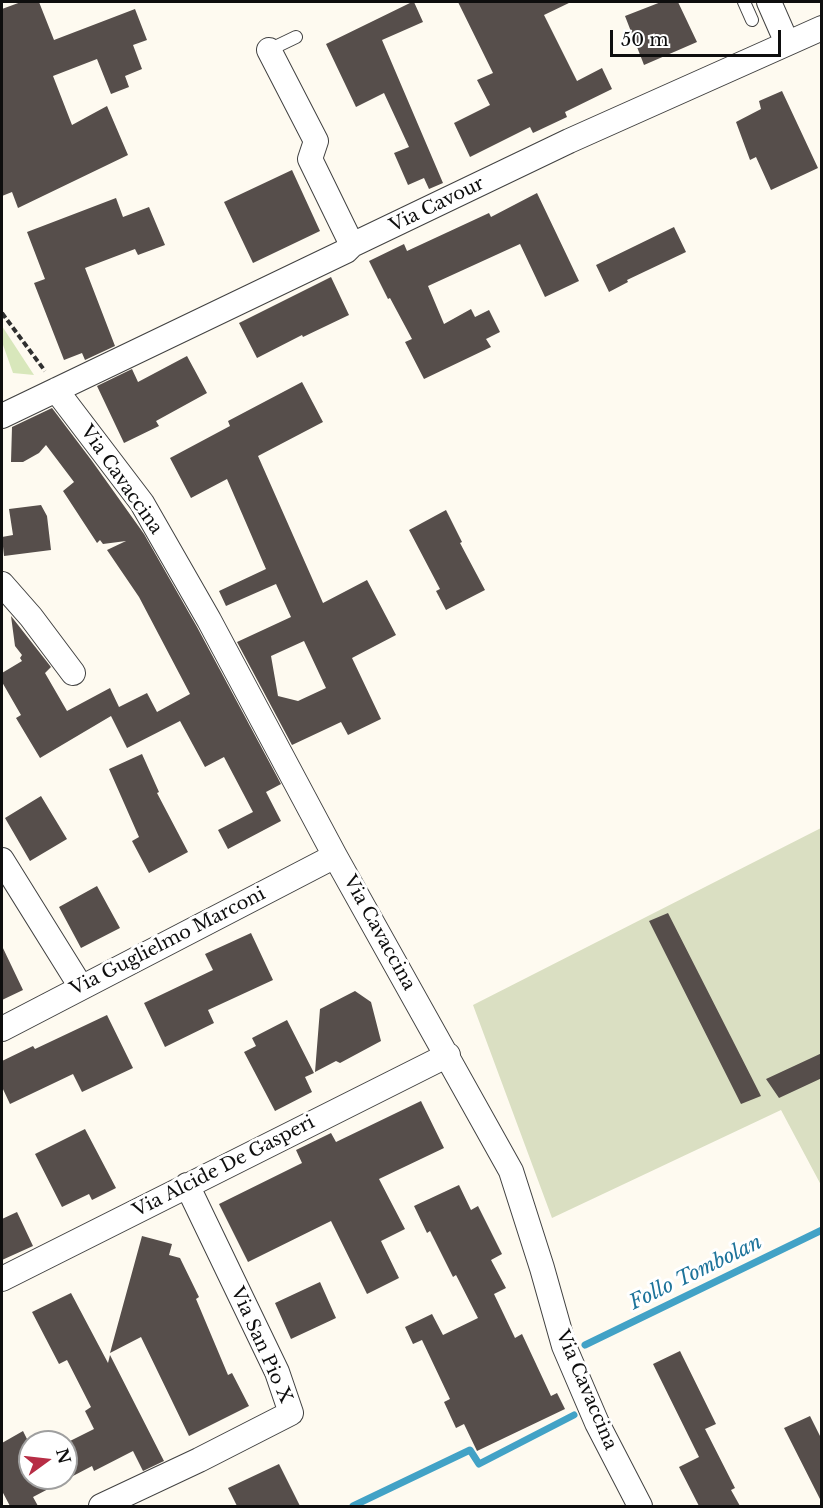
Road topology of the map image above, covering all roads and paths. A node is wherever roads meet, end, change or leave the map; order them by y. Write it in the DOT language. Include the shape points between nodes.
graph roads {
  1 [pos="744,2"];
  2 [pos="769,2"];
  3 [pos="752,20"];
  4 [pos="822,28"];
  5 [pos="296,37"];
  6 [pos="787,43"];
  7 [pos="269,50"];
  8 [pos="352,245"];
  9 [pos="2,313"];
  10 [pos="56,390"];
  11 [pos="2,416"];
  12 [pos="2,584"];
  13 [pos="73,673"];
  14 [pos="335,856"];
  15 [pos="2,860"];
  16 [pos="81,987"];
  17 [pos="2,1029"];
  18 [pos="448,1055"];
  19 [pos="187,1185"];
  20 [pos="2,1279"];
  21 [pos="101,1506"];
  22 [pos="640,1506"];
  1 -- 3 [label="lane"];
  2 -- 6 [label="street"];
  4 -- 6 [label="street, Via Cavour"];
  5 -- 7 [label="lane"];
  6 -- 8 [label="street, Via Cavour"];
  7 -- 8 [label="street" via="316,141 310,159"];
  8 -- 10 [label="street, Via Cavour"];
  9 -- 10 [label="path"];
  10 -- 11 [label="street, Via Cavour"];
  10 -- 14 [label="street, Via Cavaccina" via="142,503"];
  12 -- 13 [label="street"];
  14 -- 16 [label="street, Via Guglielmo Marconi"];
  14 -- 18 [label="street, Via Cavaccina"];
  15 -- 16 [label="street"];
  16 -- 17 [label="street, Via Guglielmo Marconi"];
  18 -- 19 [label="street, Via Alcide De Gasperi"];
  18 -- 22 [label="street, Via Cavaccina" via="511,1171 564,1346"];
  19 -- 20 [label="street, Via Alcide De Gasperi"];
  19 -- 21 [label="street, Via San Pio X" via="277,1372 291,1413"];
}
